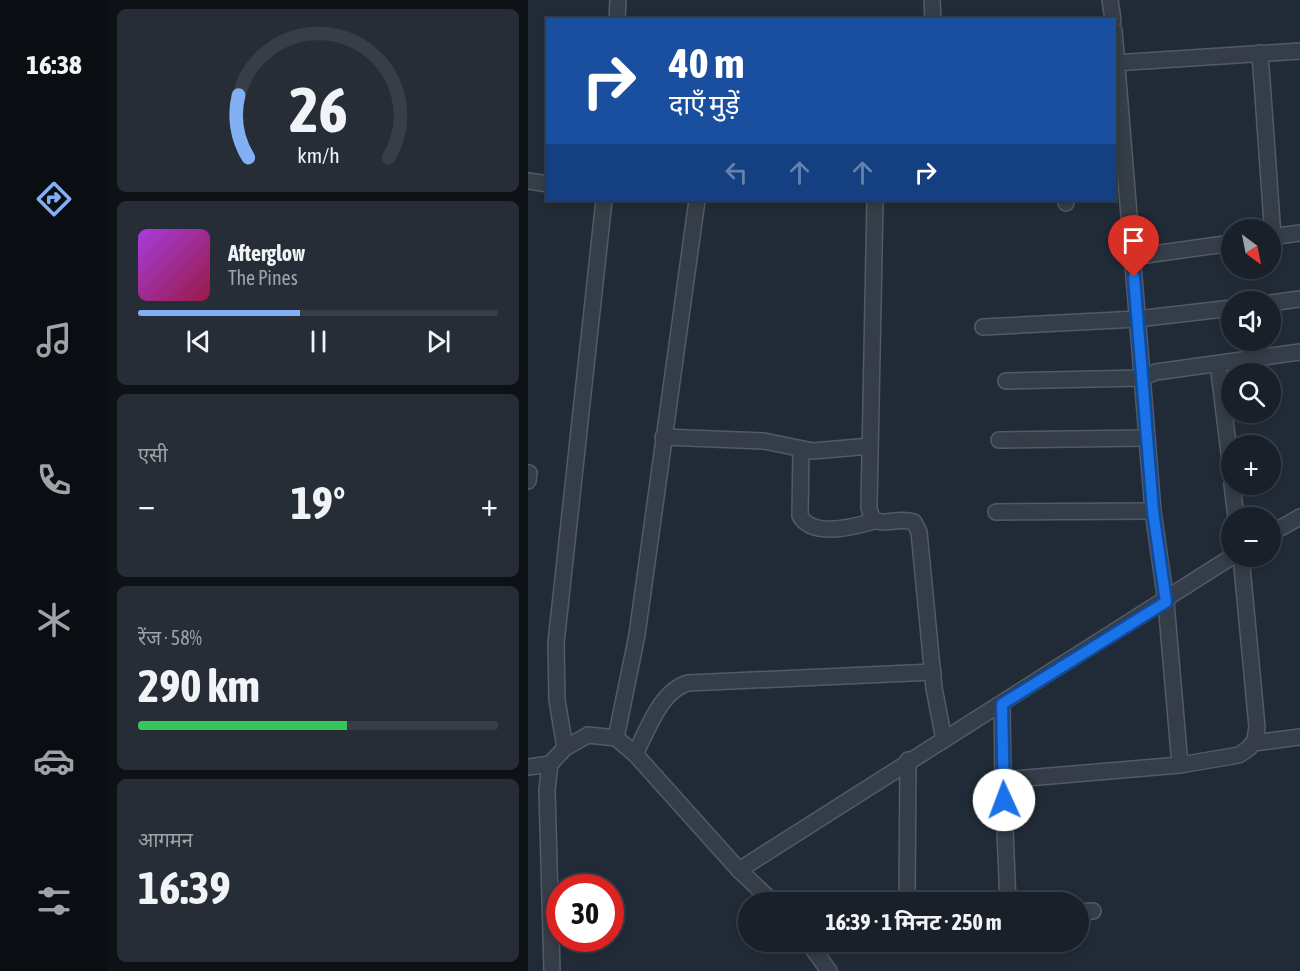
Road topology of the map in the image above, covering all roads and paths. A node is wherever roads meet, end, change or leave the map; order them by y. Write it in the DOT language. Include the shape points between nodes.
graph roads {
  1 [pos="618,0"];
  2 [pos="932,0"];
  3 [pos="1110,0"];
  4 [pos="617,18"];
  5 [pos="933,18"];
  6 [pos="1113,18"];
  7 [pos="1300,51"];
  8 [pos="1260,53"];
  9 [pos="1117,62"];
  10 [pos="528,181"];
  11 [pos="546,184"];
  12 [pos="604,201"];
  13 [pos="697,201"];
  14 [pos="875,201"];
  15 [pos="1271,219"];
  16 [pos="1300,233"];
  17 [pos="1281,236"];
  18 [pos="1221,245"];
  19 [pos="1132,257"];
  20 [pos="1300,299"];
  21 [pos="1281,302"];
  22 [pos="1221,309"];
  23 [pos="1137,319"];
  24 [pos="983,327"];
  25 [pos="1300,352"];
  26 [pos="1218,364"];
  27 [pos="1141,378"];
  28 [pos="1006,381"];
  29 [pos="1227,435"];
  30 [pos="663,436"];
  31 [pos="1146,438"];
  32 [pos="999,440"];
  33 [pos="870,446"];
  34 [pos="801,449"];
  35 [pos="1153,511"];
  36 [pos="996,512"];
  37 [pos="1300,517"];
  38 [pos="874,521"];
  39 [pos="1281,528"];
  40 [pos="1221,564"];
  41 [pos="1242,567"];
  42 [pos="1166,602"];
  43 [pos="933,672"];
  44 [pos="1002,704"];
  45 [pos="1300,737"];
  46 [pos="616,738"];
  47 [pos="944,740"];
  48 [pos="1253,743"];
  49 [pos="565,748"];
  50 [pos="635,754"];
  51 [pos="908,760"];
  52 [pos="550,764"];
  53 [pos="1180,765"];
  54 [pos="528,767"];
  55 [pos="1003,780"];
  56 [pos="739,870"];
  57 [pos="762,892"];
  58 [pos="907,892"];
  59 [pos="1008,892"];
  60 [pos="815,952"];
  61 [pos="552,971"];
  62 [pos="829,971"];
  1 -- 4 [label="street"];
  2 -- 5 [label="street"];
  3 -- 6 [label="street"];
  7 -- 8 [label="street"];
  8 -- 9 [label="street"];
  8 -- 15 [label="street"];
  9 -- 19 [label="street"];
  10 -- 11 [label="street"];
  12 -- 49 [label="street" via="556,643 557,700"];
  13 -- 30 [label="street"];
  14 -- 33 [label="street"];
  16 -- 17 [label="street"];
  18 -- 19 [label="street"];
  19 -- 23 [label="street"];
  20 -- 21 [label="street"];
  22 -- 23 [label="street"];
  23 -- 24 [label="street"];
  23 -- 27 [label="street"];
  25 -- 26 [label="street"];
  26 -- 27 [label="street" via="1156,372"];
  26 -- 29 [label="street"];
  27 -- 28 [label="street"];
  27 -- 31 [label="street"];
  30 -- 34 [label="street" via="764,441"];
  30 -- 46 [label="street" via="637,635"];
  31 -- 32 [label="street"];
  31 -- 35 [label="street"];
  33 -- 34 [label="street"];
  33 -- 38 [label="street" via="869,507"];
  34 -- 38 [label="street" via="800,516 804,525 812,529"];
  35 -- 36 [label="street"];
  35 -- 42 [label="street"];
  37 -- 39 [label="street"];
  38 -- 43 [label="street" via="904,518 914,522 919,532"];
  40 -- 42 [label="street"];
  41 -- 48 [label="street" via="1257,727"];
  42 -- 44 [label="street"];
  42 -- 53 [label="street"];
  43 -- 47 [label="street"];
  43 -- 50 [label="street" via="688,682 664,700"];
  44 -- 47 [label="street"];
  44 -- 55 [label="street"];
  45 -- 48 [label="street"];
  46 -- 49 [label="street" via="588,735"];
  46 -- 50 [label="street"];
  47 -- 51 [label="street"];
  48 -- 53 [label="street" via="1239,755"];
  49 -- 52 [label="street"];
  50 -- 56 [label="street"];
  51 -- 56 [label="street"];
  51 -- 58 [label="street"];
  52 -- 54 [label="street"];
  52 -- 61 [label="street" via="547,790"];
  53 -- 55 [label="street"];
  55 -- 59 [label="street"];
  56 -- 57 [label="street"];
  60 -- 62 [label="street"];
}
